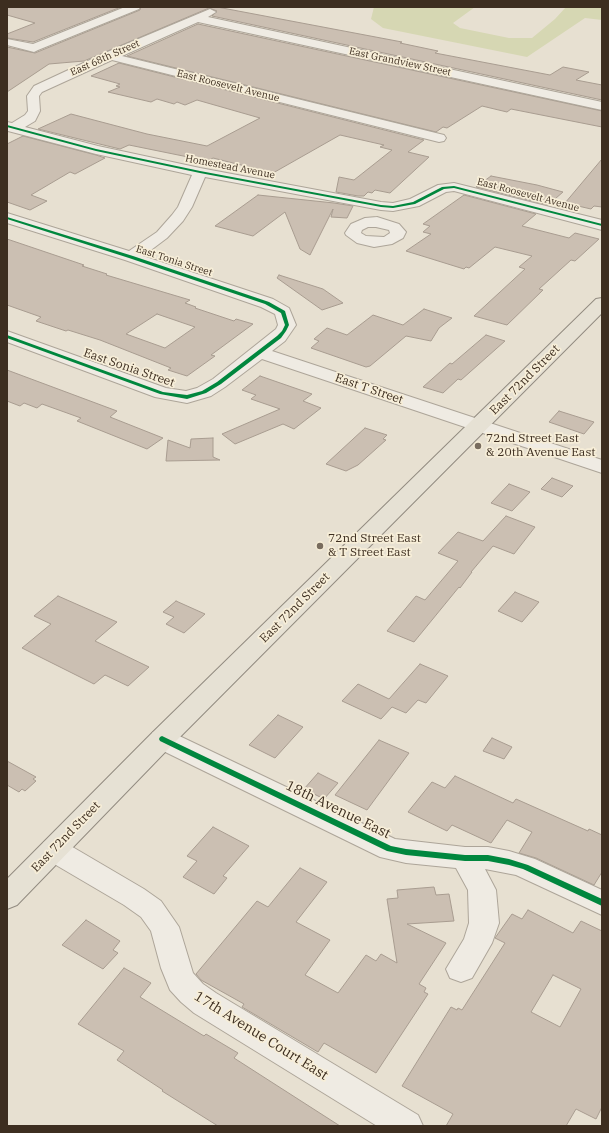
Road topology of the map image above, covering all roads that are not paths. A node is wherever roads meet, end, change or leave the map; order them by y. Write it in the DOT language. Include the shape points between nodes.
graph roads {
  1 [pos="135,7"];
  2 [pos="220,7"];
  3 [pos="197,18"];
  4 [pos="7,42"];
  5 [pos="109,56"];
  6 [pos="602,106"];
  7 [pos="10,127"];
  8 [pos="439,138"];
  9 [pos="200,172"];
  10 [pos="449,187"];
  11 [pos="381,206"];
  12 [pos="7,218"];
  13 [pos="377,222"];
  14 [pos="602,225"];
  15 [pos="131,257"];
  16 [pos="602,303"];
  17 [pos="7,336"];
  18 [pos="259,352"];
  19 [pos="478,426"];
  20 [pos="602,467"];
  21 [pos="162,739"];
  22 [pos="54,850"];
  23 [pos="465,858"];
  24 [pos="7,897"];
  25 [pos="602,903"];
  26 [pos="461,969"];
  27 [pos="406,1126"];
  1 -- 4 [label="street" via="34,48"];
  2 -- 3 [label="street, East 68th Street"];
  3 -- 5 [label="street, East 68th Street"];
  3 -- 6 [label="street, East Grandview Street"];
  5 -- 7 [label="street, East 68th Street" via="38,89 33,96 34,111 30,118"];
  5 -- 8 [label="street, East Roosevelt Avenue"];
  7 -- 9 [label="street, Homestead Avenue" via="96,150"];
  9 -- 11 [label="street, Homestead Avenue"];
  9 -- 15 [label="street" via="178,218 162,235"];
  10 -- 11 [label="street, Homestead Avenue" via="414,203 393,207"];
  10 -- 14 [label="street, East Roosevelt Avenue"];
  11 -- 13 [label="street"];
  12 -- 15 [label="street, East Tonia Street"];
  15 -- 18 [label="street, East Tonia Street" via="259,300 283,312 287,325 284,331"];
  16 -- 19 [label="main road, East 72nd Street"];
  17 -- 18 [label="street, East Sonia Street" via="162,393 187,397 199,394 219,383"];
  18 -- 19 [label="street, East T Street"];
  19 -- 20 [label="street, East T Street"];
  19 -- 21 [label="main road, East 72nd Street"];
  21 -- 22 [label="main road, East 72nd Street"];
  21 -- 23 [label="street, 18th Avenue East" via="390,849"];
  22 -- 24 [label="main road, East 72nd Street"];
  22 -- 27 [label="street, 17th Avenue Court East" via="151,909 164,927 181,981 192,993"];
  23 -- 25 [label="street, 18th Avenue East" via="488,858 525,867"];
  23 -- 26 [label="street" via="482,890 484,923 477,943"];
}
